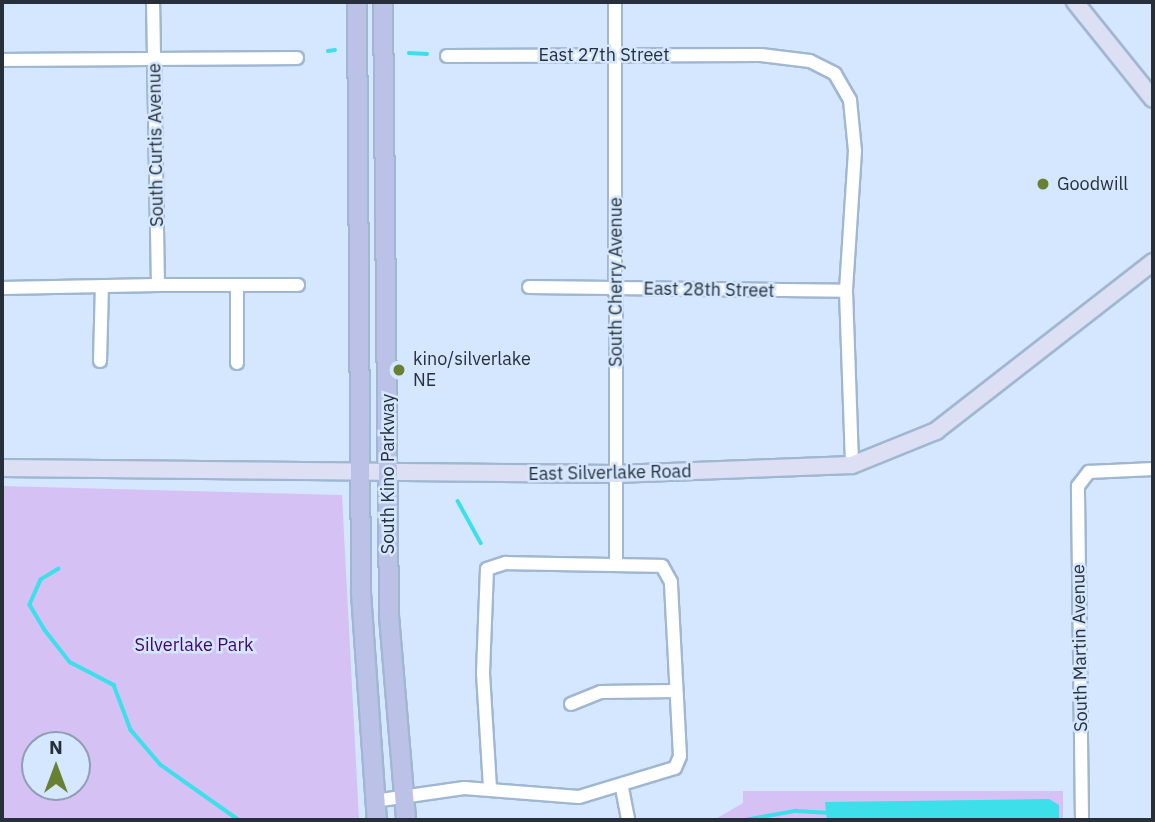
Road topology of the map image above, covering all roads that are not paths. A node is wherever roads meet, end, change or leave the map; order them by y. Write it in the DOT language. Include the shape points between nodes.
graph roads {
  1 [pos="153,2"];
  2 [pos="357,2"];
  3 [pos="383,2"];
  4 [pos="615,2"];
  5 [pos="1080,3"];
  6 [pos="615,55"];
  7 [pos="447,56"];
  8 [pos="297,58"];
  9 [pos="155,59"];
  10 [pos="2,60"];
  11 [pos="1153,99"];
  12 [pos="1153,262"];
  13 [pos="156,285"];
  14 [pos="237,285"];
  15 [pos="298,285"];
  16 [pos="102,286"];
  17 [pos="2,288"];
  18 [pos="529,288"];
  19 [pos="616,289"];
  20 [pos="846,291"];
  21 [pos="100,361"];
  22 [pos="237,363"];
  23 [pos="852,465"];
  24 [pos="2,468"];
  25 [pos="1153,469"];
  26 [pos="362,474"];
  27 [pos="388,474"];
  28 [pos="616,474"];
  29 [pos="616,563"];
  30 [pos="674,691"];
  31 [pos="570,704"];
  32 [pos="490,788"];
  33 [pos="622,788"];
  34 [pos="402,796"];
  35 [pos="374,801"];
  36 [pos="377,820"];
  37 [pos="406,820"];
  38 [pos="628,820"];
  39 [pos="1082,820"];
  1 -- 9 [label="street, South Curtis Avenue"];
  2 -- 26 [label="main road, South Kino Parkway"];
  3 -- 27 [label="main road, South Kino Parkway"];
  4 -- 6 [label="street, South Cherry Avenue"];
  5 -- 11 [label="street"];
  6 -- 7 [label="street, East 27th Street"];
  6 -- 19 [label="street, South Cherry Avenue"];
  6 -- 20 [label="street, East 27th Street" via="761,55 810,61 835,74 850,100 852,267"];
  8 -- 9 [label="street"];
  9 -- 10 [label="street"];
  9 -- 13 [label="street, South Curtis Avenue"];
  12 -- 23 [label="street, East Silverlake Road" via="936,431"];
  13 -- 14 [label="street"];
  13 -- 16 [label="street"];
  14 -- 15 [label="street"];
  14 -- 22 [label="street"];
  16 -- 17 [label="street"];
  16 -- 21 [label="street"];
  18 -- 19 [label="street, East 28th Street"];
  19 -- 20 [label="street, East 28th Street"];
  19 -- 28 [label="street, South Cherry Avenue"];
  20 -- 23 [label="street, East 27th Street"];
  23 -- 28 [label="street, East Silverlake Road"];
  24 -- 26 [label="street, East Silverlake Road"];
  25 -- 39 [label="street, South Martin Avenue" via="1097,470 1081,477"];
  26 -- 27 [label="street, East Silverlake Road"];
  26 -- 35 [label="main road, South Kino Parkway" via="361,593"];
  27 -- 28 [label="street, East Silverlake Road"];
  27 -- 34 [label="main road, South Kino Parkway" via="391,676"];
  28 -- 29 [label="street, South Cherry Avenue"];
  29 -- 30 [label="street" via="665,562 671,582"];
  29 -- 32 [label="street" via="487,566 482,578 482,673"];
  30 -- 31 [label="street" via="601,692"];
  30 -- 33 [label="street" via="680,756 675,768"];
  32 -- 33 [label="street" via="511,797 579,797"];
  32 -- 34 [label="street"];
  33 -- 38 [label="street"];
  34 -- 35 [label="street"];
  34 -- 37 [label="main road, South Kino Parkway"];
  35 -- 36 [label="main road, South Kino Parkway"];
}
